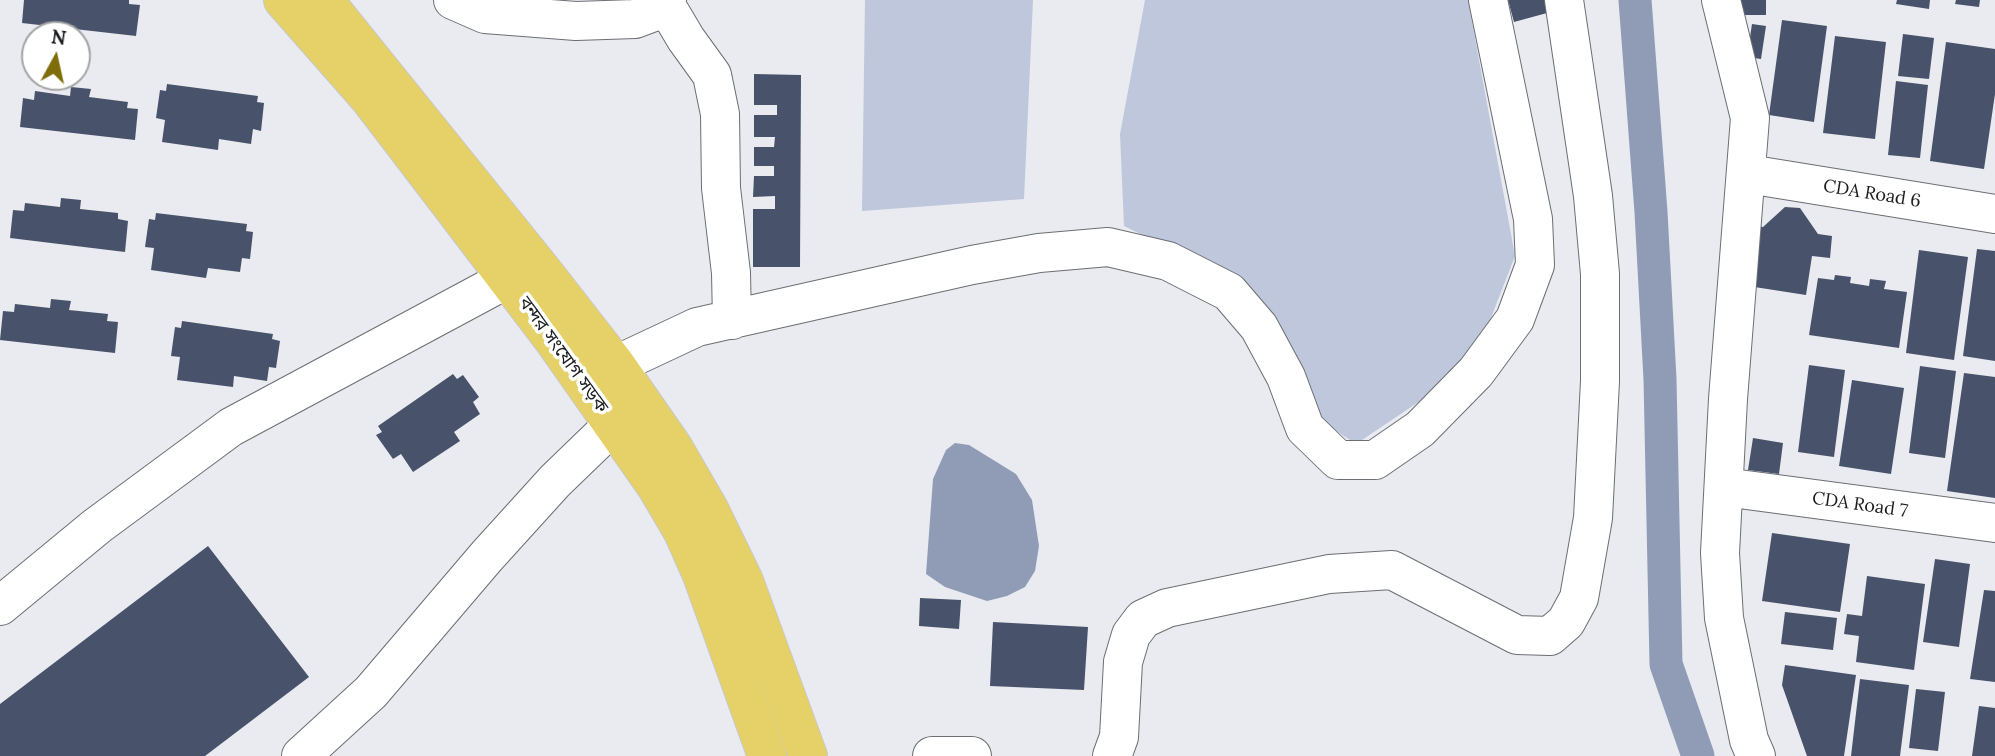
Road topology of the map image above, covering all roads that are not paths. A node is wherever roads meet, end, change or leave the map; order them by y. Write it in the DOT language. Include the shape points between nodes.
graph roads {
  1 [pos="283,0"];
  2 [pos="324,0"];
  3 [pos="453,0"];
  4 [pos="1488,0"];
  5 [pos="1564,0"];
  6 [pos="1721,0"];
  7 [pos="667,4"];
  8 [pos="1748,174"];
  9 [pos="1995,214"];
  10 [pos="507,279"];
  11 [pos="732,320"];
  12 [pos="616,365"];
  13 [pos="614,424"];
  14 [pos="1724,487"];
  15 [pos="1995,523"];
  16 [pos="0,606"];
  17 [pos="301,756"];
  18 [pos="766,756"];
  19 [pos="808,756"];
  20 [pos="932,756"];
  21 [pos="972,756"];
  22 [pos="1112,756"];
  23 [pos="1756,756"];
  1 -- 10 [label="highway, বন্দর সংযোগ সড়ক" via="370,99"];
  2 -- 12 [label="highway, বন্দর সংযোগ সড়ক"];
  3 -- 7 [label="street" via="485,14 576,21 635,19"];
  4 -- 11 [label="street" via="1533,219 1535,265 1515,319 1475,372 1420,429 1375,460 1338,460 1305,428 1286,377 1259,327 1228,292 1168,261 1108,247 972,265"];
  5 -- 22 [label="street" via="1600,274 1594,518 1579,598 1566,622 1550,636 1517,635 1392,570 1329,574 1167,608 1143,619 1130,635 1123,662 1119,737"];
  6 -- 8 [label="street" via="1750,118"];
  7 -- 11 [label="street" via="712,75 720,114"];
  8 -- 9 [label="street, CDA Road 6"];
  8 -- 14 [label="street"];
  10 -- 13 [label="highway, বন্দর সংযোগ সড়ক"];
  10 -- 16 [label="street" via="231,427 97,526"];
  11 -- 12 [label="street" via="697,327"];
  12 -- 19 [label="highway, বন্দর সংযোগ সড়ক" via="709,509 744,581"];
  13 -- 17 [label="street" via="555,481 370,692"];
  13 -- 18 [label="highway, বন্দর সংযোগ সড়ক" via="683,532"];
  14 -- 15 [label="street, CDA Road 7"];
  14 -- 23 [label="street" via="1720,553 1724,618"];
  20 -- 21 [label="street"];
}
